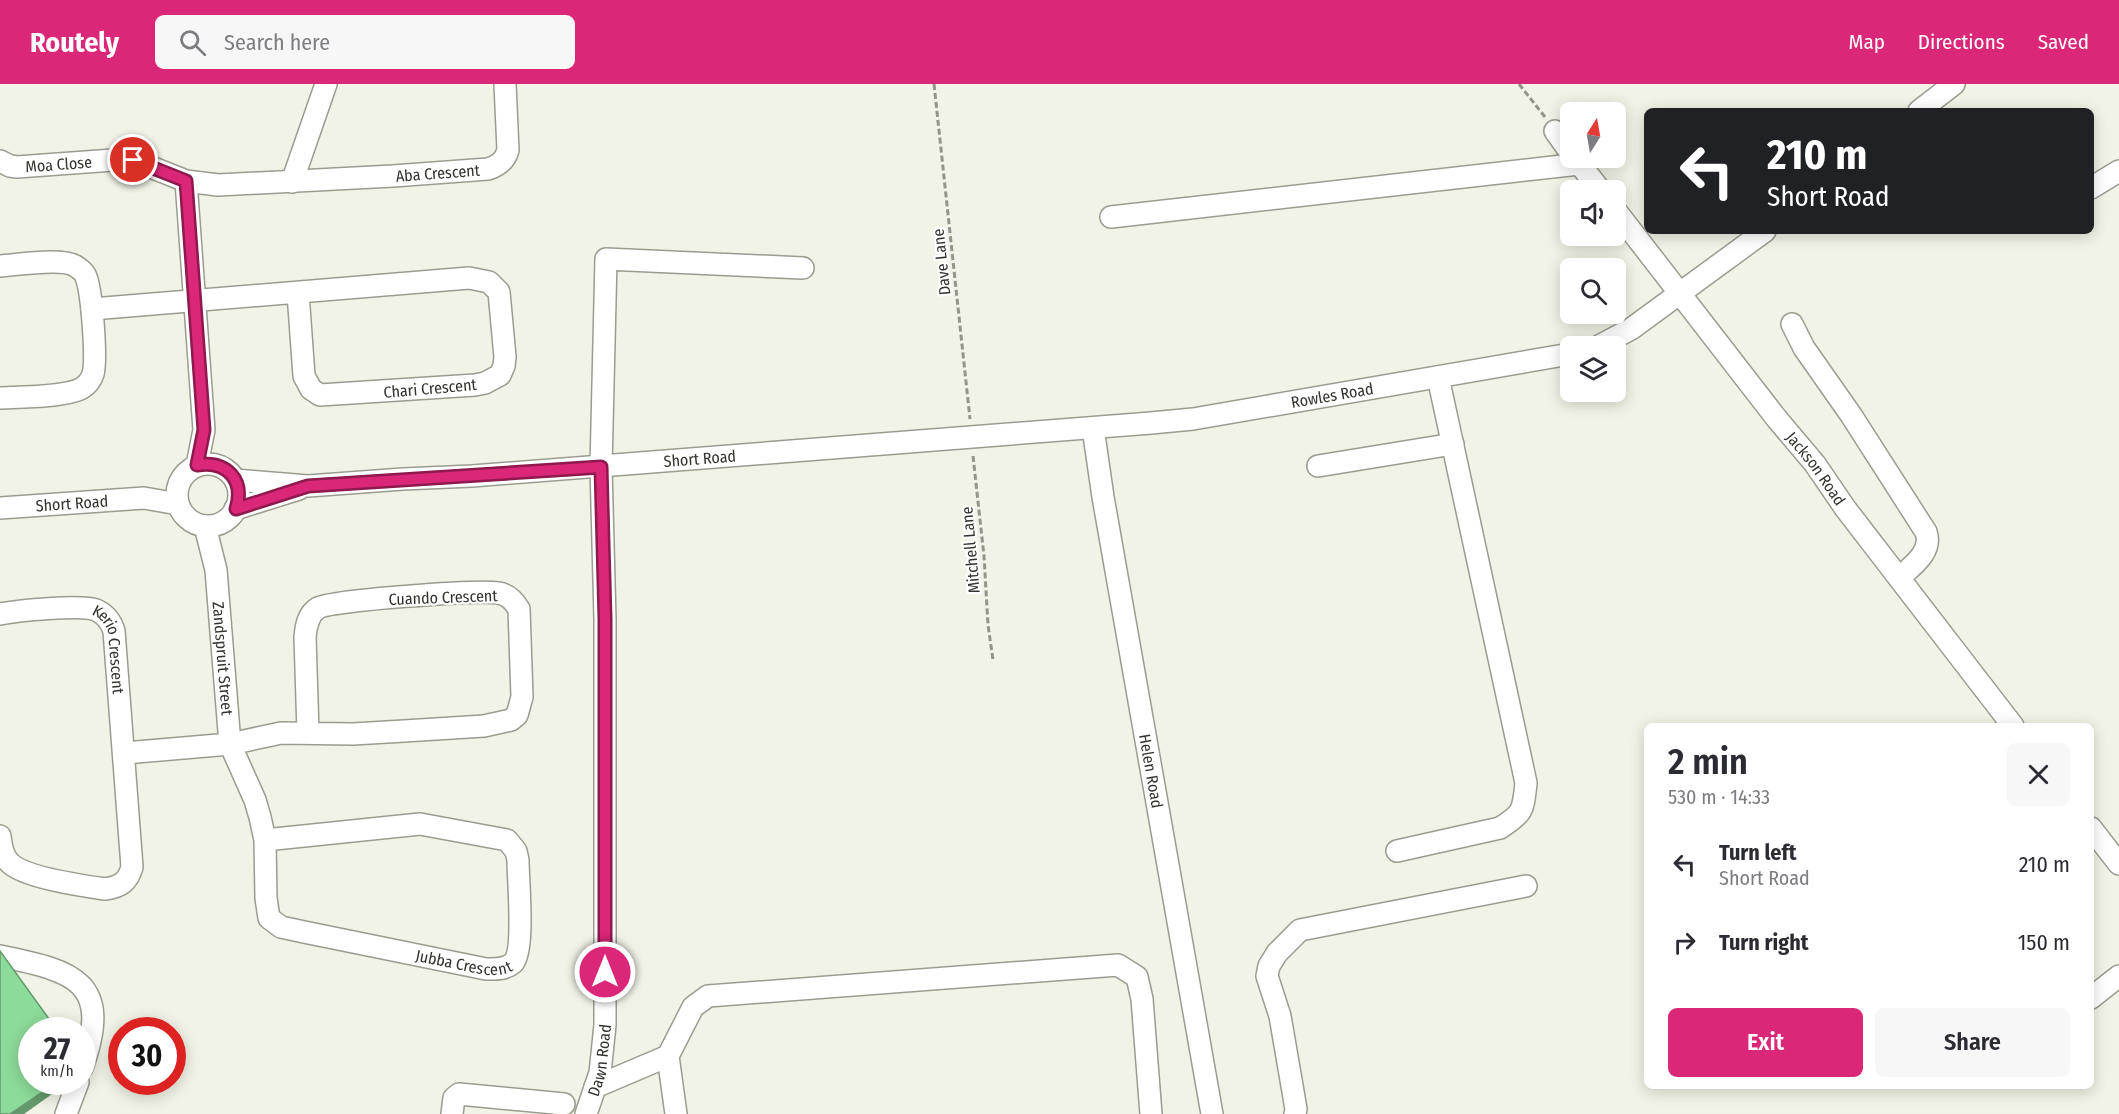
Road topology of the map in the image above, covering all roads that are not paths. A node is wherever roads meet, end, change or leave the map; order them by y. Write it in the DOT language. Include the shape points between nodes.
graph roads {
  1 [pos="326,84"];
  2 [pos="505,84"];
  3 [pos="1954,84"];
  4 [pos="1929,108"];
  5 [pos="1555,131"];
  6 [pos="1560,138"];
  7 [pos="1560,160"];
  8 [pos="0,161"];
  9 [pos="1583,168"];
  10 [pos="2119,171"];
  11 [pos="1592,180"];
  12 [pos="186,181"];
  13 [pos="292,182"];
  14 [pos="2094,186"];
  15 [pos="1111,217"];
  16 [pos="1626,225"];
  17 [pos="1761,234"];
  18 [pos="0,266"];
  19 [pos="803,268"];
  20 [pos="298,292"];
  21 [pos="1679,295"];
  22 [pos="194,302"];
  23 [pos="92,309"];
  24 [pos="1792,324"];
  25 [pos="1618,336"];
  26 [pos="1560,356"];
  27 [pos="1438,377"];
  28 [pos="0,398"];
  29 [pos="1093,428"];
  30 [pos="1453,444"];
  31 [pos="208,465"];
  32 [pos="1318,466"];
  33 [pos="601,467"];
  34 [pos="236,480"];
  35 [pos="308,486"];
  36 [pos="178,495"];
  37 [pos="0,508"];
  38 [pos="221,519"];
  39 [pos="1899,578"];
  40 [pos="0,614"];
  41 [pos="2011,723"];
  42 [pos="308,733"];
  43 [pos="230,744"];
  44 [pos="125,753"];
  45 [pos="2094,832"];
  46 [pos="0,836"];
  47 [pos="265,840"];
  48 [pos="1397,851"];
  49 [pos="2119,864"];
  50 [pos="1526,886"];
  51 [pos="0,956"];
  52 [pos="2119,975"];
  53 [pos="2094,996"];
  54 [pos="94,1017"];
  55 [pos="668,1056"];
  56 [pos="595,1087"];
  57 [pos="73,1095"];
  58 [pos="564,1104"];
  59 [pos="66,1114"];
  60 [pos="452,1114"];
  61 [pos="586,1114"];
  62 [pos="676,1114"];
  63 [pos="1151,1114"];
  64 [pos="1212,1114"];
  65 [pos="1295,1114"];
  1 -- 13 [label="street"];
  2 -- 13 [label="street, Aba Crescent" via="508,150 494,168"];
  3 -- 4 [label="street"];
  5 -- 6 [label="street"];
  7 -- 15 [label="street"];
  8 -- 12 [label="street, Moa Close" via="17,167 127,159"];
  9 -- 11 [label="street"];
  10 -- 14 [label="street"];
  12 -- 13 [label="street, Aba Crescent" via="236,185"];
  12 -- 22 [label="street"];
  16 -- 21 [label="street, Jackson Road"];
  17 -- 21 [label="street"];
  18 -- 23 [label="street" via="59,262 75,265 86,275"];
  19 -- 33 [label="street, Dawn Road" via="606,259"];
  20 -- 20 [label="street, Chari Crescent" via="484,280 501,297 506,361 494,380 475,385 320,394 311,389 304,376"];
  20 -- 22 [label="street, Chari Crescent"];
  21 -- 25 [label="street"];
  21 -- 39 [label="street, Jackson Road" via="1815,464"];
  22 -- 23 [label="street, Chari Crescent"];
  22 -- 31 [label="street"];
  23 -- 28 [label="street" via="94,371 87,384 73,392"];
  24 -- 39 [label="street" via="1926,532 1924,552"];
  26 -- 27 [label="street, Rowles Road"];
  27 -- 29 [label="street, Rowles Road" via="1193,419"];
  27 -- 30 [label="street"];
  29 -- 33 [label="street, Short Road"];
  29 -- 64 [label="street, Helen Road"];
  30 -- 32 [label="street"];
  30 -- 48 [label="street" via="1520,747 1526,783 1523,809 1500,828"];
  31 -- 34 [label="street" via="228,471"];
  31 -- 36 [label="street" via="189,470 182,477"];
  33 -- 35 [label="street, Short Road"];
  33 -- 56 [label="street, Dawn Road" via="605,598 605,1025 603,1057"];
  34 -- 35 [label="street, Short Road"];
  34 -- 38 [label="street" via="239,491"];
  35 -- 38 [label="street, Short Road"];
  36 -- 37 [label="street, Short Road"];
  36 -- 38 [label="street" via="188,519"];
  38 -- 43 [label="street, Zandspruit Street" via="216,570"];
  39 -- 41 [label="street, Jackson Road"];
  40 -- 44 [label="street, Kerio Crescent" via="87,608 110,620"];
  42 -- 42 [label="street, Cuando Crescent" via="484,726 511,720 517,715 522,697 516,603 505,595 486,593 358,600 330,603 317,609 309,618 305,637"];
  42 -- 43 [label="street, Cuando Crescent" via="281,733"];
  43 -- 44 [label="street"];
  43 -- 47 [label="street, Jubba Crescent" via="255,800"];
  44 -- 46 [label="street, Kerio Crescent" via="133,861 125,882 105,889 22,871 8,861"];
  45 -- 49 [label="street"];
  47 -- 47 [label="street, Jubba Crescent" via="267,911 274,923 304,933 486,969 504,968 515,961 520,941 518,860 507,840 420,824"];
  50 -- 65 [label="street" via="1300,930 1277,953 1267,976 1280,1016"];
  51 -- 54 [label="street" via="40,964 71,978 87,993"];
  52 -- 53 [label="street"];
  55 -- 56 [label="street"];
  55 -- 62 [label="street"];
  55 -- 63 [label="street" via="693,1007 708,996 1118,964 1137,977 1142,999"];
  56 -- 61 [label="street, Dawn Road"];
  57 -- 59 [label="street"];
  58 -- 60 [label="street" via="459,1094 454,1098"];
}
